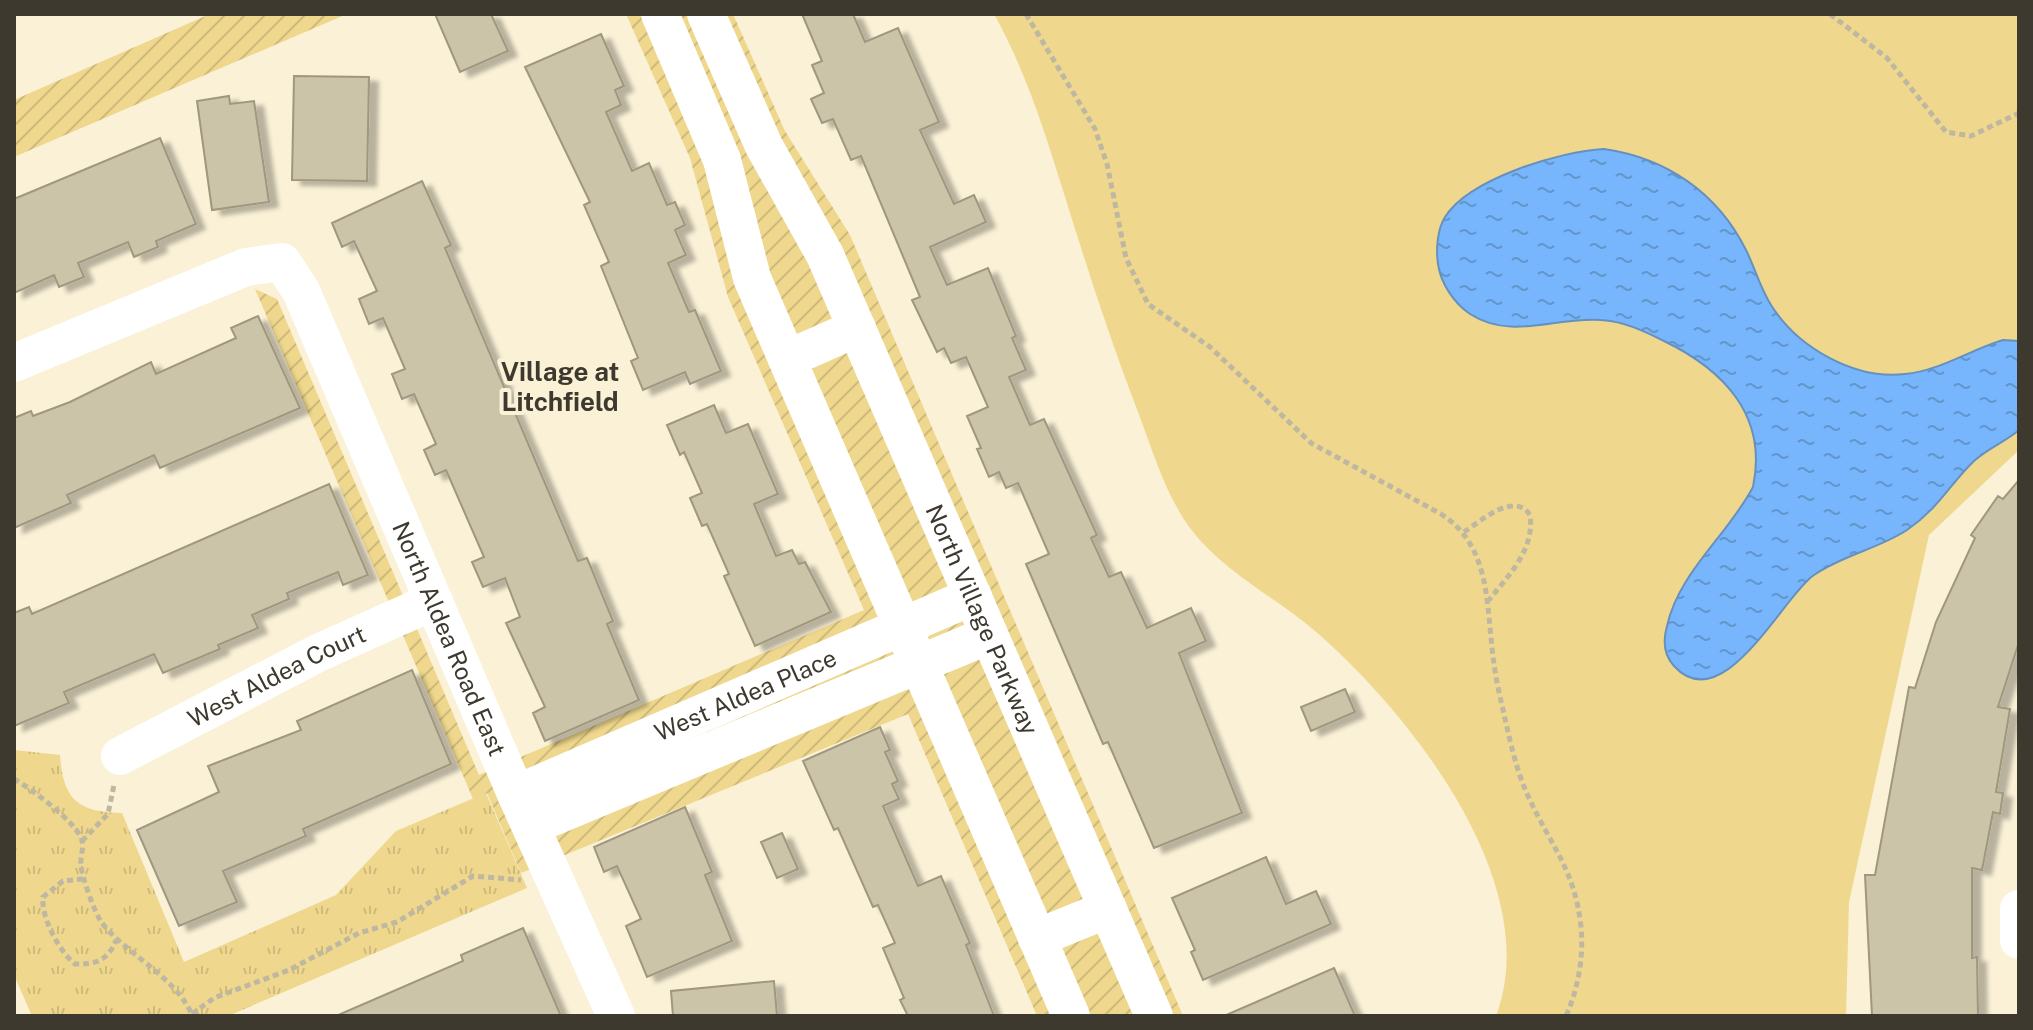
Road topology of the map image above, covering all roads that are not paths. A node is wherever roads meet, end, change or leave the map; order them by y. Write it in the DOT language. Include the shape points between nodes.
graph roads {
  1 [pos="660,14"];
  2 [pos="706,14"];
  3 [pos="857,328"];
  4 [pos="787,359"];
  5 [pos="14,363"];
  6 [pos="973,596"];
  7 [pos="434,601"];
  8 [pos="902,626"];
  9 [pos="989,635"];
  10 [pos="919,664"];
  11 [pos="120,756"];
  12 [pos="523,810"];
  13 [pos="1108,909"];
  14 [pos="2019,909"];
  15 [pos="1037,938"];
  16 [pos="2019,940"];
  17 [pos="616,1016"];
  18 [pos="1071,1016"];
  19 [pos="1154,1016"];
  1 -- 4 [label="street" via="722,160 752,278"];
  2 -- 3 [label="street, North Village Parkway" via="764,146 825,255"];
  3 -- 4 [label="street"];
  3 -- 6 [label="street, North Village Parkway"];
  4 -- 8 [label="street"];
  5 -- 7 [label="street, North Aldea Road East" via="246,267 282,262 301,291"];
  6 -- 8 [label="street, West Aldea Place"];
  6 -- 9 [label="street, North Village Parkway"];
  7 -- 11 [label="street, West Aldea Court" via="318,653"];
  7 -- 12 [label="street, North Aldea Road East"];
  8 -- 10 [label="street"];
  8 -- 12 [label="street, West Aldea Place"];
  9 -- 10 [label="street, West Aldea Place"];
  9 -- 13 [label="street, North Village Parkway"];
  10 -- 12 [label="street, West Aldea Place"];
  10 -- 15 [label="street"];
  12 -- 17 [label="street, North Aldea Road East"];
  13 -- 15 [label="street"];
  13 -- 19 [label="street, North Village Parkway"];
  14 -- 16 [label="street"];
  15 -- 18 [label="street"];
}
